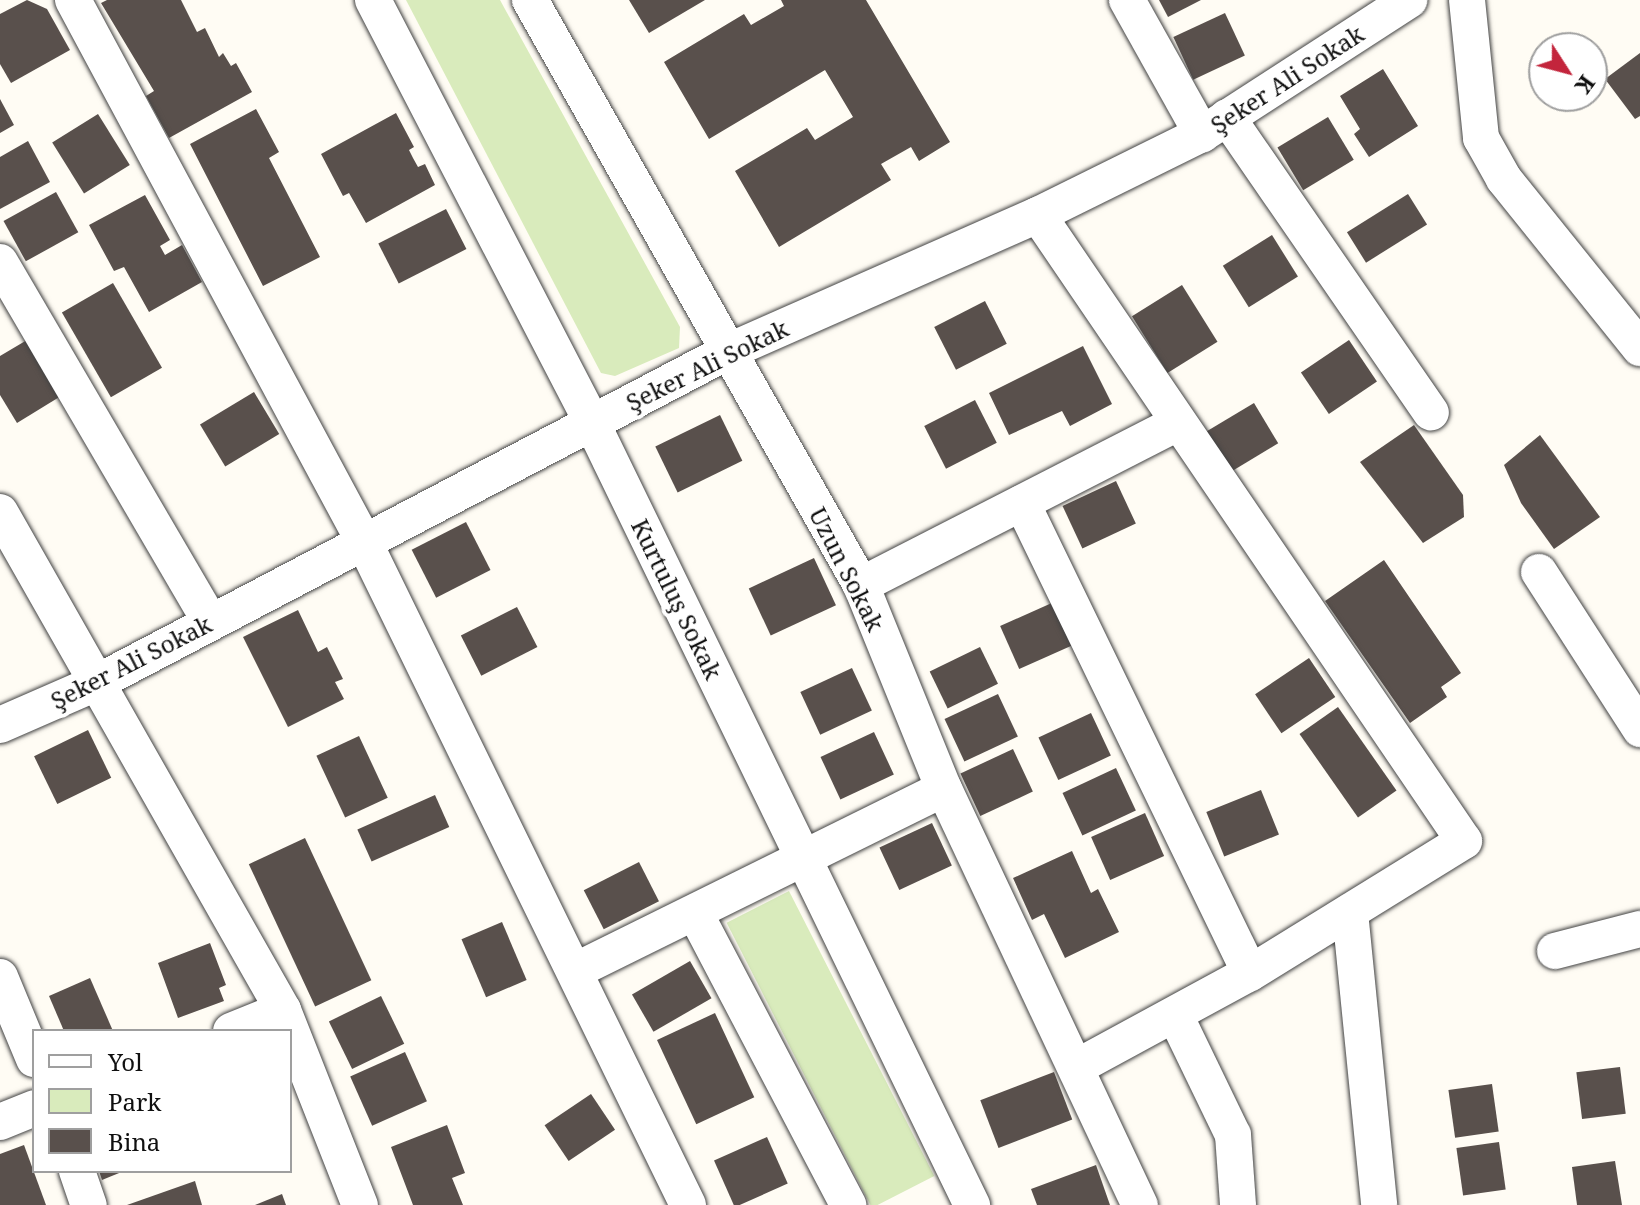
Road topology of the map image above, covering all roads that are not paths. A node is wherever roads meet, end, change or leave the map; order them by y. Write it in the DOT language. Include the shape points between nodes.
graph roads {
  1 [pos="73,0"];
  2 [pos="373,0"];
  3 [pos="530,0"];
  4 [pos="1127,0"];
  5 [pos="1409,0"];
  6 [pos="1467,0"];
  7 [pos="1214,126"];
  8 [pos="1038,215"];
  9 [pos="0,262"];
  10 [pos="1640,348"];
  11 [pos="727,352"];
  12 [pos="1431,413"];
  13 [pos="591,421"];
  14 [pos="1175,424"];
  15 [pos="1022,503"];
  16 [pos="0,512"];
  17 [pos="363,540"];
  18 [pos="1539,572"];
  19 [pos="861,585"];
  20 [pos="210,621"];
  21 [pos="96,683"];
  22 [pos="0,725"];
  23 [pos="1640,729"];
  24 [pos="944,789"];
  25 [pos="801,861"];
  26 [pos="1350,912"];
  27 [pos="695,913"];
  28 [pos="1640,929"];
  29 [pos="1555,951"];
  30 [pos="575,971"];
  31 [pos="1250,973"];
  32 [pos="0,977"];
  33 [pos="283,1010"];
  34 [pos="1175,1015"];
  35 [pos="236,1029"];
  36 [pos="291,1029"];
  37 [pos="292,1033"];
  38 [pos="32,1054"];
  39 [pos="1077,1067"];
  40 [pos="32,1109"];
  41 [pos="0,1122"];
  42 [pos="78,1173"];
  43 [pos="970,1204"];
  44 [pos="89,1205"];
  45 [pos="360,1205"];
  46 [pos="688,1205"];
  47 [pos="848,1205"];
  48 [pos="1140,1205"];
  49 [pos="1238,1205"];
  50 [pos="1379,1205"];
  1 -- 17 [label="street"];
  2 -- 13 [label="street, Kurtuluş Sokak"];
  3 -- 11 [label="street, Uzun Sokak"];
  4 -- 7 [label="street"];
  5 -- 7 [label="street, Şeker Ali Sokak"];
  6 -- 10 [label="street" via="1481,138 1504,179"];
  7 -- 8 [label="street, Şeker Ali Sokak"];
  7 -- 12 [label="street"];
  8 -- 11 [label="street, Şeker Ali Sokak"];
  8 -- 14 [label="street"];
  9 -- 20 [label="street"];
  11 -- 13 [label="street, Şeker Ali Sokak"];
  11 -- 19 [label="street, Uzun Sokak"];
  13 -- 17 [label="street, Şeker Ali Sokak"];
  13 -- 25 [label="street, Kurtuluş Sokak"];
  14 -- 15 [label="street"];
  14 -- 26 [label="street" via="1464,841"];
  15 -- 19 [label="street"];
  15 -- 31 [label="street"];
  16 -- 21 [label="street"];
  17 -- 20 [label="street, Şeker Ali Sokak"];
  17 -- 30 [label="street"];
  18 -- 23 [label="street"];
  19 -- 24 [label="street, Uzun Sokak"];
  20 -- 21 [label="street, Şeker Ali Sokak"];
  21 -- 22 [label="street, Şeker Ali Sokak"];
  21 -- 33 [label="street"];
  24 -- 25 [label="street"];
  24 -- 39 [label="street, Uzun Sokak"];
  25 -- 27 [label="street"];
  25 -- 43 [label="street, Kurtuluş Sokak"];
  26 -- 31 [label="street"];
  26 -- 50 [label="street"];
  27 -- 30 [label="street"];
  27 -- 47 [label="street"];
  28 -- 29 [label="street"];
  30 -- 46 [label="street"];
  31 -- 34 [label="street"];
  32 -- 38 [label="street"];
  33 -- 35 [label="street"];
  33 -- 36 [label="street"];
  34 -- 39 [label="street"];
  34 -- 49 [label="street" via="1233,1135"];
  37 -- 45 [label="street"];
  39 -- 48 [label="street, Uzun Sokak"];
  40 -- 41 [label="street"];
  42 -- 44 [label="street"];
}
